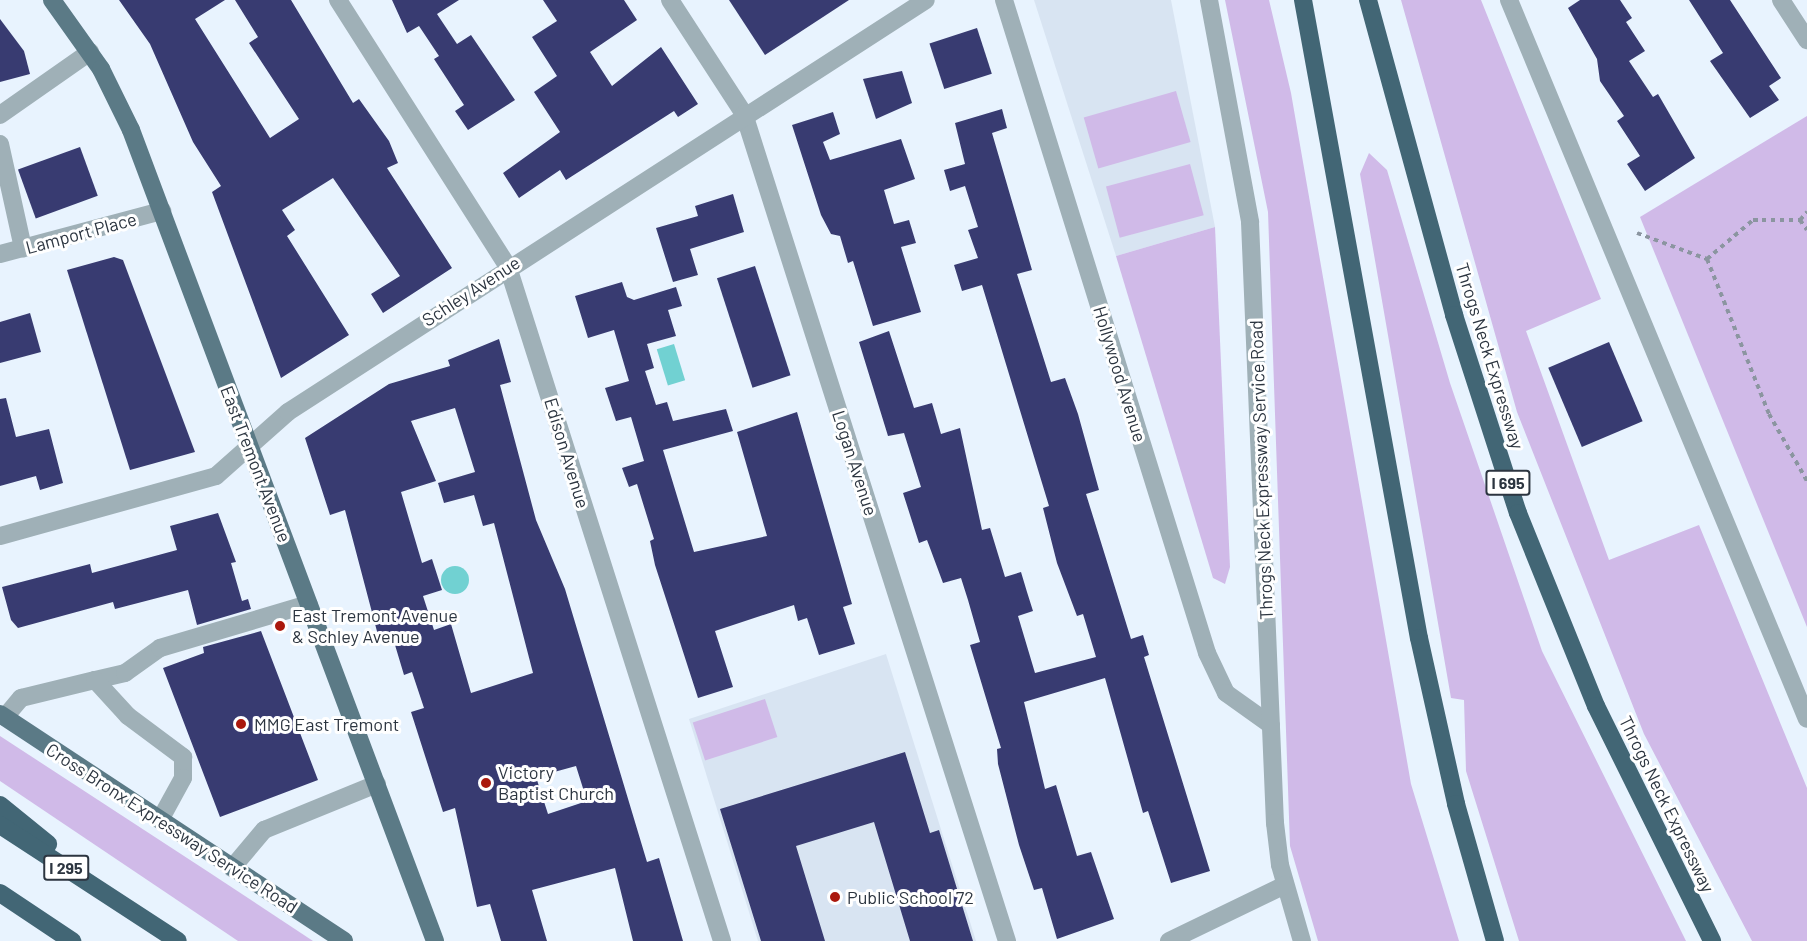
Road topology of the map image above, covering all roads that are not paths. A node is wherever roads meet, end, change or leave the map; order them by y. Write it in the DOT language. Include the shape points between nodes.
graph roads {
  1 [pos="52,0"];
  2 [pos="338,0"];
  3 [pos="670,0"];
  4 [pos="926,0"];
  5 [pos="1004,0"];
  6 [pos="1209,0"];
  7 [pos="1303,0"];
  8 [pos="1368,0"];
  9 [pos="1509,0"];
  10 [pos="1781,0"];
  11 [pos="1807,40"];
  12 [pos="90,52"];
  13 [pos="744,114"];
  14 [pos="0,115"];
  15 [pos="0,144"];
  16 [pos="162,211"];
  17 [pos="23,248"];
  18 [pos="0,254"];
  19 [pos="508,267"];
  20 [pos="251,449"];
  21 [pos="0,536"];
  22 [pos="309,604"];
  23 [pos="95,680"];
  24 [pos="2,716"];
  25 [pos="1807,719"];
  26 [pos="1271,725"];
  27 [pos="376,784"];
  28 [pos="0,805"];
  29 [pos="160,820"];
  30 [pos="0,825"];
  31 [pos="232,868"];
  32 [pos="1285,885"];
  33 [pos="0,893"];
  34 [pos="132,911"];
  35 [pos="72,941"];
  36 [pos="178,941"];
  37 [pos="344,941"];
  38 [pos="435,941"];
  39 [pos="722,941"];
  40 [pos="1007,941"];
  41 [pos="1169,941"];
  42 [pos="1302,941"];
  43 [pos="1495,941"];
  44 [pos="1712,941"];
  1 -- 12 [label="main road, East Tremont Avenue"];
  2 -- 19 [label="street, Edison Avenue"];
  3 -- 13 [label="street, Logan Avenue"];
  4 -- 13 [label="street, Schley Avenue"];
  5 -- 26 [label="street, Hollywood Avenue" via="1207,653 1226,693"];
  6 -- 26 [label="street, Throgs Neck Expressway Service Road" via="1250,222"];
  7 -- 43 [label="highway" via="1419,638 1456,804"];
  8 -- 44 [label="highway, Throgs Neck Expressway / I 695" via="1454,315 1518,513 1609,734"];
  9 -- 25 [label="street"];
  10 -- 11 [label="street"];
  12 -- 14 [label="street" via="8,104"];
  12 -- 16 [label="main road, East Tremont Avenue" via="122,109"];
  13 -- 19 [label="street, Schley Avenue"];
  13 -- 40 [label="street, Logan Avenue"];
  15 -- 17 [label="street"];
  16 -- 17 [label="street, Lamport Place"];
  16 -- 20 [label="main road, East Tremont Avenue"];
  17 -- 18 [label="street, Lamport Place"];
  19 -- 20 [label="street, Schley Avenue" via="288,412"];
  19 -- 39 [label="street, Edison Avenue"];
  20 -- 21 [label="street, Schley Avenue" via="216,476"];
  20 -- 22 [label="main road, East Tremont Avenue"];
  22 -- 23 [label="street" via="160,648 125,673"];
  22 -- 27 [label="main road, East Tremont Avenue"];
  23 -- 24 [label="street" via="21,698"];
  23 -- 29 [label="street" via="128,717 183,757 183,778"];
  24 -- 29 [label="main road, Cross Bronx Expressway Service Road"];
  26 -- 32 [label="street, Throgs Neck Expressway Service Road" via="1275,823"];
  27 -- 31 [label="street" via="264,830"];
  27 -- 38 [label="main road, East Tremont Avenue"];
  28 -- 34 [label="highway"];
  29 -- 31 [label="main road, Cross Bronx Expressway Service Road"];
  30 -- 34 [label="highway, I 295"];
  31 -- 37 [label="main road, Cross Bronx Expressway Service Road"];
  32 -- 41 [label="street"];
  32 -- 42 [label="street, Throgs Neck Expressway Service Road"];
  33 -- 35 [label="highway"];
  34 -- 36 [label="highway, I 295"];
}
